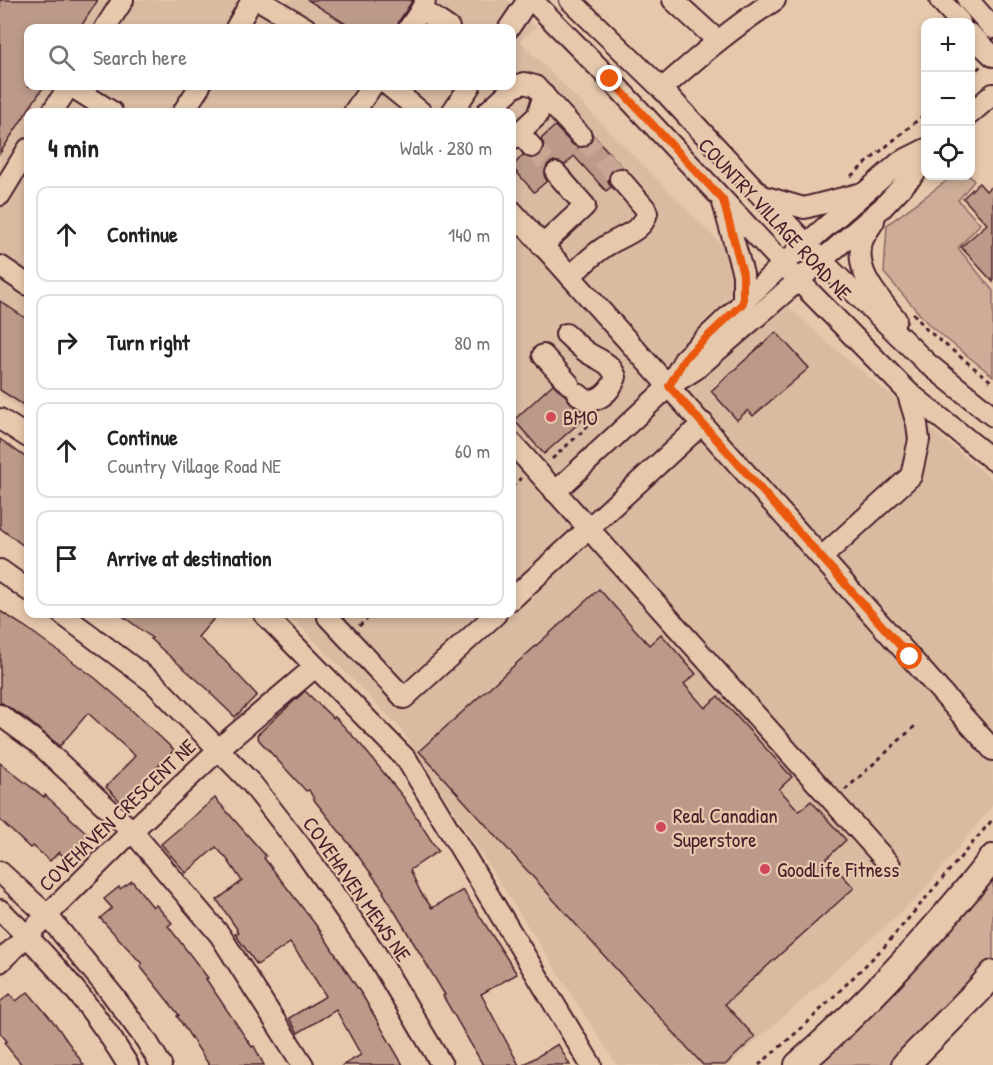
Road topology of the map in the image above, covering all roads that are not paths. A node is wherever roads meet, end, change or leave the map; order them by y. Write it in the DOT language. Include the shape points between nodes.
graph roads {
  1 [pos="123,0"];
  2 [pos="252,0"];
  3 [pos="260,0"];
  4 [pos="530,0"];
  5 [pos="570,0"];
  6 [pos="673,0"];
  7 [pos="775,0"];
  8 [pos="940,0"];
  9 [pos="968,0"];
  10 [pos="423,5"];
  11 [pos="291,8"];
  12 [pos="956,18"];
  13 [pos="108,24"];
  14 [pos="238,24"];
  15 [pos="303,24"];
  16 [pos="411,24"];
  17 [pos="444,24"];
  18 [pos="512,24"];
  19 [pos="993,28"];
  20 [pos="975,39"];
  21 [pos="718,41"];
  22 [pos="993,56"];
  23 [pos="516,86"];
  24 [pos="662,89"];
  25 [pos="67,90"];
  26 [pos="76,90"];
  27 [pos="197,90"];
  28 [pos="369,90"];
  29 [pos="394,90"];
  30 [pos="467,90"];
  31 [pos="511,90"];
  32 [pos="993,94"];
  33 [pos="544,95"];
  34 [pos="55,108"];
  35 [pos="106,108"];
  36 [pos="186,108"];
  37 [pos="357,108"];
  38 [pos="416,108"];
  39 [pos="455,108"];
  40 [pos="490,108"];
  41 [pos="975,110"];
  42 [pos="582,136"];
  43 [pos="521,140"];
  44 [pos="921,152"];
  45 [pos="24,156"];
  46 [pos="921,165"];
  47 [pos="555,173"];
  48 [pos="620,179"];
  49 [pos="867,191"];
  50 [pos="0,195"];
  51 [pos="761,195"];
  52 [pos="723,200"];
  53 [pos="882,208"];
  54 [pos="516,216"];
  55 [pos="806,244"];
  56 [pos="542,246"];
  57 [pos="821,260"];
  58 [pos="783,264"];
  59 [pos="0,266"];
  60 [pos="570,276"];
  61 [pos="799,281"];
  62 [pos="24,282"];
  63 [pos="743,303"];
  64 [pos="566,334"];
  65 [pos="543,355"];
  66 [pos="927,363"];
  67 [pos="669,386"];
  68 [pos="907,391"];
  69 [pos="993,416"];
  70 [pos="0,419"];
  71 [pos="703,423"];
  72 [pos="24,434"];
  73 [pos="516,450"];
  74 [pos="993,460"];
  75 [pos="555,492"];
  76 [pos="588,529"];
  77 [pos="822,557"];
  78 [pos="0,570"];
  79 [pos="24,587"];
  80 [pos="516,595"];
  81 [pos="68,618"];
  82 [pos="268,618"];
  83 [pos="332,618"];
  84 [pos="492,618"];
  85 [pos="315,667"];
  86 [pos="0,715"];
  87 [pos="219,750"];
  88 [pos="993,750"];
  89 [pos="132,831"];
  90 [pos="993,858"];
  91 [pos="890,865"];
  92 [pos="0,872"];
  93 [pos="0,910"];
  94 [pos="47,915"];
  95 [pos="27,935"];
  96 [pos="0,962"];
  97 [pos="993,974"];
  98 [pos="128,1065"];
  99 [pos="161,1065"];
  100 [pos="303,1065"];
  101 [pos="442,1065"];
  102 [pos="591,1065"];
  103 [pos="798,1065"];
  104 [pos="906,1065"];
  1 -- 13 [label="street"];
  2 -- 14 [label="street"];
  3 -- 11 [label="street"];
  4 -- 18 [label="street"];
  4 -- 52 [label="street, COUNTRY VILLAGE ROAD NE"];
  5 -- 24 [label="street, COUNTRY VILLAGE ROAD NE"];
  6 -- 21 [label="street"];
  7 -- 21 [label="street"];
  8 -- 12 [label="street"];
  9 -- 19 [label="street"];
  10 -- 16 [label="street"];
  10 -- 17 [label="street"];
  11 -- 15 [label="street"];
  20 -- 22 [label="street"];
  21 -- 24 [label="street"];
  23 -- 33 [label="street" via="524,83 535,86"];
  24 -- 51 [label="street, COUNTRY VILLAGE ROAD NE"];
  25 -- 34 [label="street"];
  26 -- 35 [label="street"];
  27 -- 36 [label="street"];
  28 -- 37 [label="street"];
  29 -- 38 [label="street"];
  30 -- 39 [label="street"];
  31 -- 40 [label="street"];
  32 -- 41 [label="street"];
  33 -- 42 [label="street"];
  33 -- 43 [label="street" via="537,116"];
  44 -- 49 [label="street" via="900,162"];
  45 -- 50 [label="street"];
  46 -- 53 [label="street"];
  47 -- 56 [label="street" via="585,206"];
  48 -- 60 [label="street" via="645,208 646,219"];
  49 -- 51 [label="street" via="804,208"];
  49 -- 55 [label="street"];
  51 -- 55 [label="street, COUNTRY VILLAGE ROAD NE"];
  52 -- 58 [label="street, COUNTRY VILLAGE ROAD NE"];
  52 -- 63 [label="street" via="743,274"];
  53 -- 57 [label="street"];
  53 -- 66 [label="street" via="863,240 861,261 866,279"];
  54 -- 56 [label="street"];
  55 -- 57 [label="street, COUNTRY VILLAGE ROAD NE"];
  55 -- 58 [label="street"];
  56 -- 60 [label="street"];
  57 -- 61 [label="street"];
  57 -- 66 [label="street, COUNTRY VILLAGE ROAD NE"];
  58 -- 61 [label="street, COUNTRY VILLAGE ROAD NE"];
  58 -- 63 [label="street"];
  59 -- 62 [label="street"];
  60 -- 67 [label="street"];
  61 -- 67 [label="street" via="696,369"];
  61 -- 68 [label="street, COUNTRY VILLAGE ROAD NE"];
  63 -- 67 [label="street" via="685,358"];
  64 -- 65 [label="street" via="588,354 612,367 616,377 611,388 595,401 587,402"];
  66 -- 69 [label="street, COUNTRY VILLAGE ROAD NE"];
  67 -- 71 [label="street"];
  67 -- 75 [label="street"];
  68 -- 74 [label="street, COUNTRY VILLAGE ROAD NE"];
  68 -- 77 [label="street" via="919,440 911,477"];
  70 -- 72 [label="street"];
  71 -- 76 [label="street"];
  71 -- 77 [label="street"];
  73 -- 75 [label="street"];
  75 -- 76 [label="street"];
  76 -- 80 [label="street"];
  76 -- 91 [label="street"];
  77 -- 88 [label="street"];
  78 -- 79 [label="street"];
  81 -- 87 [label="street, COVEHAVEN CRESCENT NE" via="154,683"];
  82 -- 85 [label="street"];
  83 -- 84 [label="street" via="404,698"];
  85 -- 87 [label="street"];
  85 -- 102 [label="street" via="407,760"];
  86 -- 89 [label="street" via="38,743"];
  87 -- 89 [label="street, COVEHAVEN CRESCENT NE"];
  87 -- 101 [label="street, COVEHAVEN MEWS NE" via="302,847 376,954"];
  89 -- 94 [label="street, COVEHAVEN CRESCENT NE"];
  89 -- 100 [label="street" via="220,935"];
  90 -- 103 [label="main road" via="882,986"];
  92 -- 94 [label="street"];
  93 -- 95 [label="street"];
  94 -- 95 [label="street, COVEHAVEN CRESCENT NE"];
  94 -- 99 [label="street" via="112,994"];
  95 -- 96 [label="street, COVEHAVEN CRESCENT NE"];
  95 -- 98 [label="street" via="79,996"];
  97 -- 104 [label="main road"];
}
